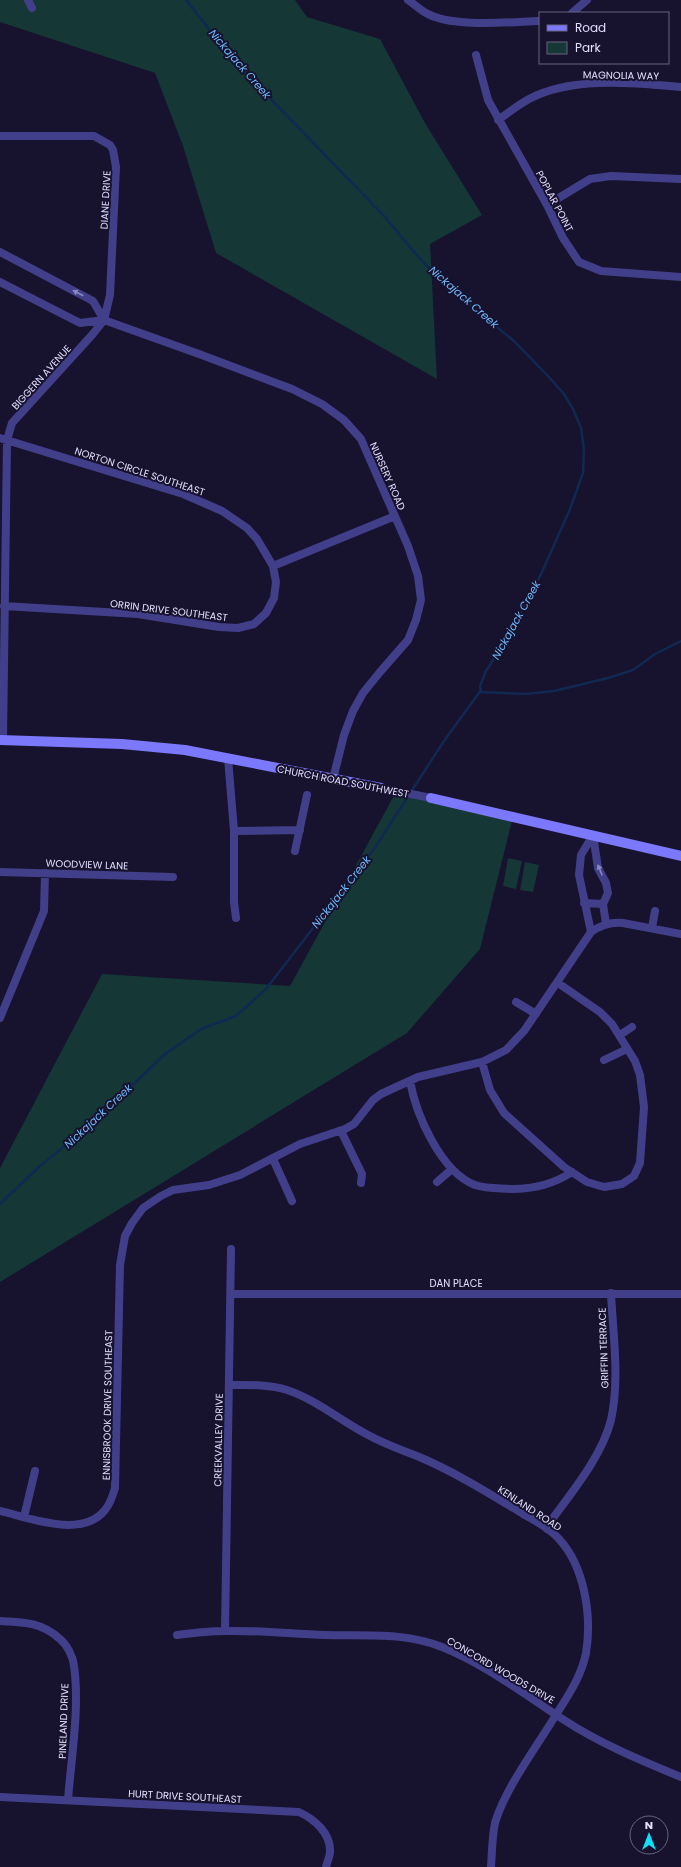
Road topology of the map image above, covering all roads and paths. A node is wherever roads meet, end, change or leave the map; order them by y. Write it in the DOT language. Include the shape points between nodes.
graph roads {
  1 [pos="28,0"];
  2 [pos="408,0"];
  3 [pos="587,0"];
  4 [pos="32,8"];
  5 [pos="573,12"];
  6 [pos="539,21"];
  7 [pos="476,55"];
  8 [pos="681,87"];
  9 [pos="498,120"];
  10 [pos="0,136"];
  11 [pos="681,179"];
  12 [pos="547,205"];
  13 [pos="0,252"];
  14 [pos="681,277"];
  15 [pos="0,282"];
  16 [pos="104,320"];
  17 [pos="3,439"];
  18 [pos="395,516"];
  19 [pos="273,566"];
  20 [pos="4,606"];
  21 [pos="2,740"];
  22 [pos="228,758"];
  23 [pos="332,779"];
  24 [pos="381,788"];
  25 [pos="307,795"];
  26 [pos="431,798"];
  27 [pos="300,830"];
  28 [pos="234,831"];
  29 [pos="593,835"];
  30 [pos="295,851"];
  31 [pos="681,856"];
  32 [pos="0,872"];
  33 [pos="44,873"];
  34 [pos="173,877"];
  35 [pos="584,903"];
  36 [pos="603,904"];
  37 [pos="655,911"];
  38 [pos="236,918"];
  39 [pos="606,924"];
  40 [pos="652,928"];
  41 [pos="591,932"];
  42 [pos="681,934"];
  43 [pos="558,983"];
  44 [pos="516,1002"];
  45 [pos="536,1014"];
  46 [pos="0,1018"];
  47 [pos="632,1027"];
  48 [pos="620,1035"];
  49 [pos="627,1049"];
  50 [pos="604,1060"];
  51 [pos="482,1062"];
  52 [pos="410,1081"];
  53 [pos="341,1131"];
  54 [pos="273,1159"];
  55 [pos="452,1169"];
  56 [pos="572,1172"];
  57 [pos="437,1182"];
  58 [pos="361,1183"];
  59 [pos="292,1201"];
  60 [pos="231,1249"];
  61 [pos="612,1293"];
  62 [pos="231,1294"];
  63 [pos="681,1294"];
  64 [pos="229,1385"];
  65 [pos="35,1471"];
  66 [pos="0,1511"];
  67 [pos="24,1517"];
  68 [pos="547,1529"];
  69 [pos="0,1621"];
  70 [pos="225,1631"];
  71 [pos="177,1635"];
  72 [pos="556,1715"];
  73 [pos="681,1777"];
  74 [pos="0,1797"];
  75 [pos="68,1800"];
  76 [pos="326,1867"];
  77 [pos="491,1867"];
  1 -- 4 [label="street"];
  2 -- 6 [label="street" via="426,13 446,20 491,23"];
  3 -- 5 [label="street"];
  7 -- 9 [label="street, POPLAR POINT" via="488,100"];
  8 -- 9 [label="street, MAGNOLIA WAY" via="578,84 530,99"];
  9 -- 12 [label="street, POPLAR POINT"];
  10 -- 16 [label="street, DIANE DRIVE" via="94,136 104,140 114,150 116,167 110,295"];
  11 -- 12 [label="street" via="611,176 590,179"];
  12 -- 14 [label="street, POPLAR POINT" via="563,238 579,262 601,271"];
  16 -- 13 [label="street, one-way" via="93,301"];
  15 -- 16 [label="street" via="80,323"];
  16 -- 17 [label="street, BIGGERN AVENUE" via="12,423"];
  16 -- 18 [label="street, NURSERY ROAD" via="213,359 322,404 344,420 361,439"];
  17 -- 19 [label="street, NORTON CIRCLE SOUTHEAST" via="146,482 209,504 235,518 246,528 257,539"];
  17 -- 20 [label="street, BIGGERN AVENUE"];
  18 -- 19 [label="street"];
  18 -- 23 [label="street, NURSERY ROAD" via="418,576 421,600 408,640 372,683 353,711"];
  19 -- 20 [label="street, ORRIN DRIVE SOUTHEAST" via="275,591 271,606 254,624 238,628 138,614"];
  20 -- 21 [label="street, BIGGERN AVENUE"];
  21 -- 22 [label="street, CHURCH ROAD SOUTHWEST" via="160,747"];
  22 -- 23 [label="street, CHURCH ROAD SOUTHWEST"];
  22 -- 28 [label="street"];
  23 -- 24 [label="street, CHURCH ROAD SOUTHWEST"];
  24 -- 26 [label="street, CHURCH ROAD SOUTHWEST"];
  25 -- 27 [label="street"];
  26 -- 29 [label="street, CHURCH ROAD SOUTHWEST"];
  27 -- 28 [label="street"];
  27 -- 30 [label="street"];
  28 -- 38 [label="street"];
  29 -- 31 [label="street, CHURCH ROAD SOUTHWEST"];
  29 -- 35 [label="street" via="580,860 579,875"];
  36 -- 29 [label="street, one-way" via="608,893 598,868"];
  32 -- 33 [label="street, WOODVIEW LANE"];
  33 -- 34 [label="street, WOODVIEW LANE"];
  33 -- 46 [label="street" via="44,911"];
  35 -- 36 [label="street"];
  35 -- 41 [label="street" via="590,919"];
  36 -- 39 [label="street"];
  37 -- 40 [label="street"];
  39 -- 40 [label="street" via="623,923"];
  39 -- 41 [label="street"];
  40 -- 42 [label="street"];
  41 -- 43 [label="street"];
  43 -- 45 [label="street"];
  43 -- 48 [label="street" via="600,1012"];
  44 -- 45 [label="street"];
  45 -- 51 [label="street" via="515,1042 496,1056"];
  47 -- 48 [label="street"];
  48 -- 49 [label="street"];
  49 -- 50 [label="street"];
  49 -- 56 [label="street" via="635,1061 643,1091 644,1107 638,1170 622,1184 604,1187 587,1182"];
  51 -- 52 [label="street"];
  51 -- 56 [label="street" via="490,1090 504,1113"];
  52 -- 53 [label="street" via="381,1094 354,1124"];
  52 -- 55 [label="street" via="418,1115"];
  53 -- 54 [label="street" via="300,1144"];
  53 -- 58 [label="street" via="362,1174"];
  54 -- 59 [label="street"];
  54 -- 67 [label="street, ENNISBROOK DRIVE SOUTHEAST" via="240,1175 210,1185 173,1190 143,1208 125,1236 120,1265 115,1488 105,1510 86,1523 73,1526"];
  55 -- 56 [label="street" via="460,1177 477,1186 520,1189 560,1180"];
  55 -- 57 [label="street"];
  60 -- 62 [label="street, CREEKVALLEY DRIVE"];
  61 -- 62 [label="street, DAN PLACE"];
  61 -- 63 [label="street, DAN PLACE"];
  61 -- 68 [label="street, GRIFFIN TERRACE" via="615,1391 610,1422 601,1445 584,1475"];
  62 -- 64 [label="street, CREEKVALLEY DRIVE"];
  64 -- 68 [label="street, KENLAND ROAD" via="268,1386 288,1390 371,1437 417,1456 484,1490"];
  64 -- 70 [label="street, CREEKVALLEY DRIVE"];
  65 -- 67 [label="street"];
  66 -- 67 [label="street, ENNISBROOK DRIVE SOUTHEAST"];
  68 -- 72 [label="street, KENLAND ROAD" via="559,1539 572,1559 582,1581 587,1603 586,1654 577,1681"];
  69 -- 75 [label="street, PINELAND DRIVE" via="31,1623 60,1639 69,1650 74,1665 75,1702"];
  70 -- 71 [label="street, CONCORD WOODS DRIVE"];
  70 -- 72 [label="street, CONCORD WOODS DRIVE" via="376,1635 423,1640 472,1662"];
  72 -- 73 [label="street, CONCORD WOODS DRIVE" via="601,1740"];
  72 -- 77 [label="street, KENLAND ROAD" via="506,1796 498,1814"];
  74 -- 75 [label="street, HURT DRIVE SOUTHEAST"];
  75 -- 76 [label="street, HURT DRIVE SOUTHEAST" via="299,1812 309,1816 326,1836 330,1852"];
}
